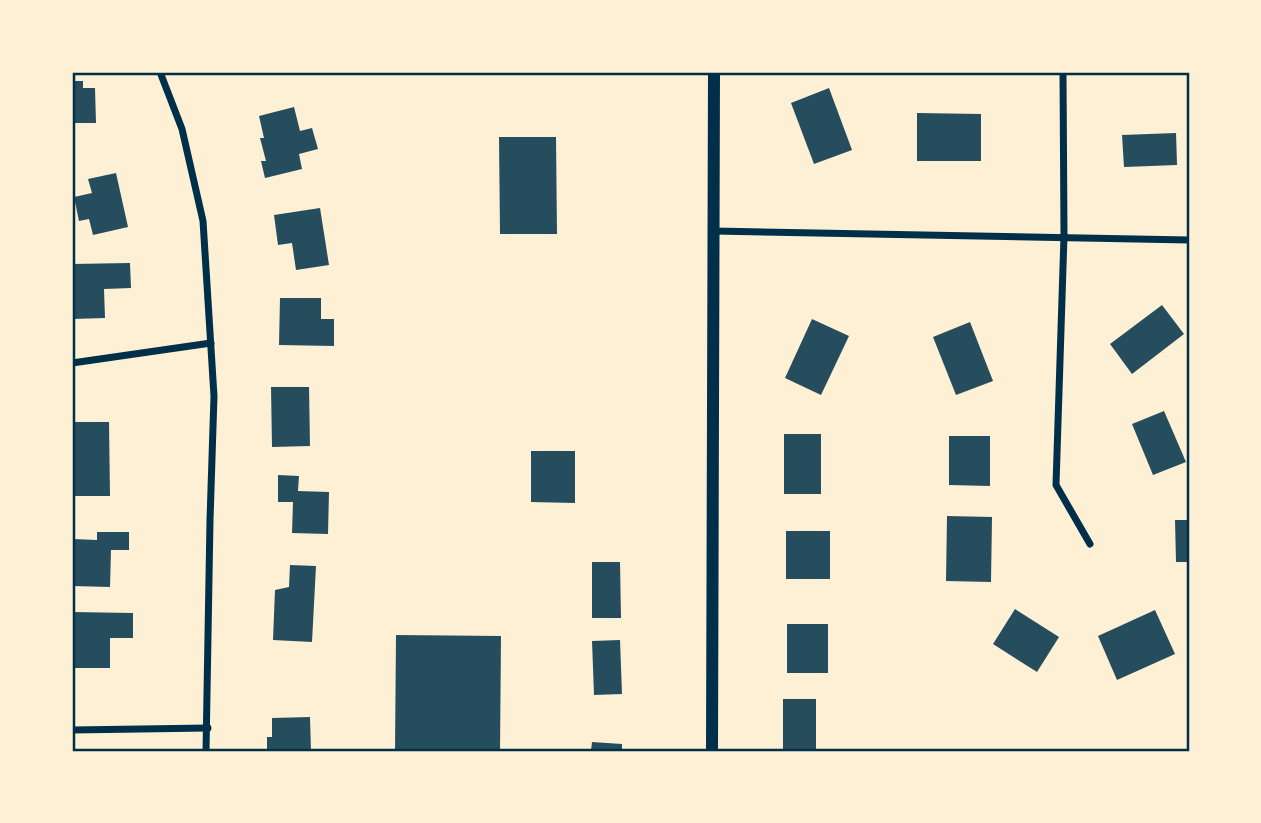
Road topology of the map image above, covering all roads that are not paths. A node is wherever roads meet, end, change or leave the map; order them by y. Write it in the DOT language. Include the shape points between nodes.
graph roads {
  1 [pos="160,72"];
  2 [pos="715,72"];
  3 [pos="1063,72"];
  4 [pos="714,231"];
  5 [pos="1064,236"];
  6 [pos="1189,240"];
  7 [pos="211,343"];
  8 [pos="72,363"];
  9 [pos="1090,544"];
  10 [pos="208,728"];
  11 [pos="72,730"];
  12 [pos="206,751"];
  13 [pos="712,751"];
  1 -- 7 [label="street" via="182,129 203,221"];
  2 -- 4 [label="street"];
  3 -- 5 [label="street"];
  4 -- 5 [label="street"];
  4 -- 13 [label="street"];
  5 -- 6 [label="street"];
  5 -- 9 [label="street" via="1056,485"];
  7 -- 8 [label="street"];
  7 -- 10 [label="street"];
  10 -- 11 [label="street"];
  10 -- 12 [label="street"];
}
